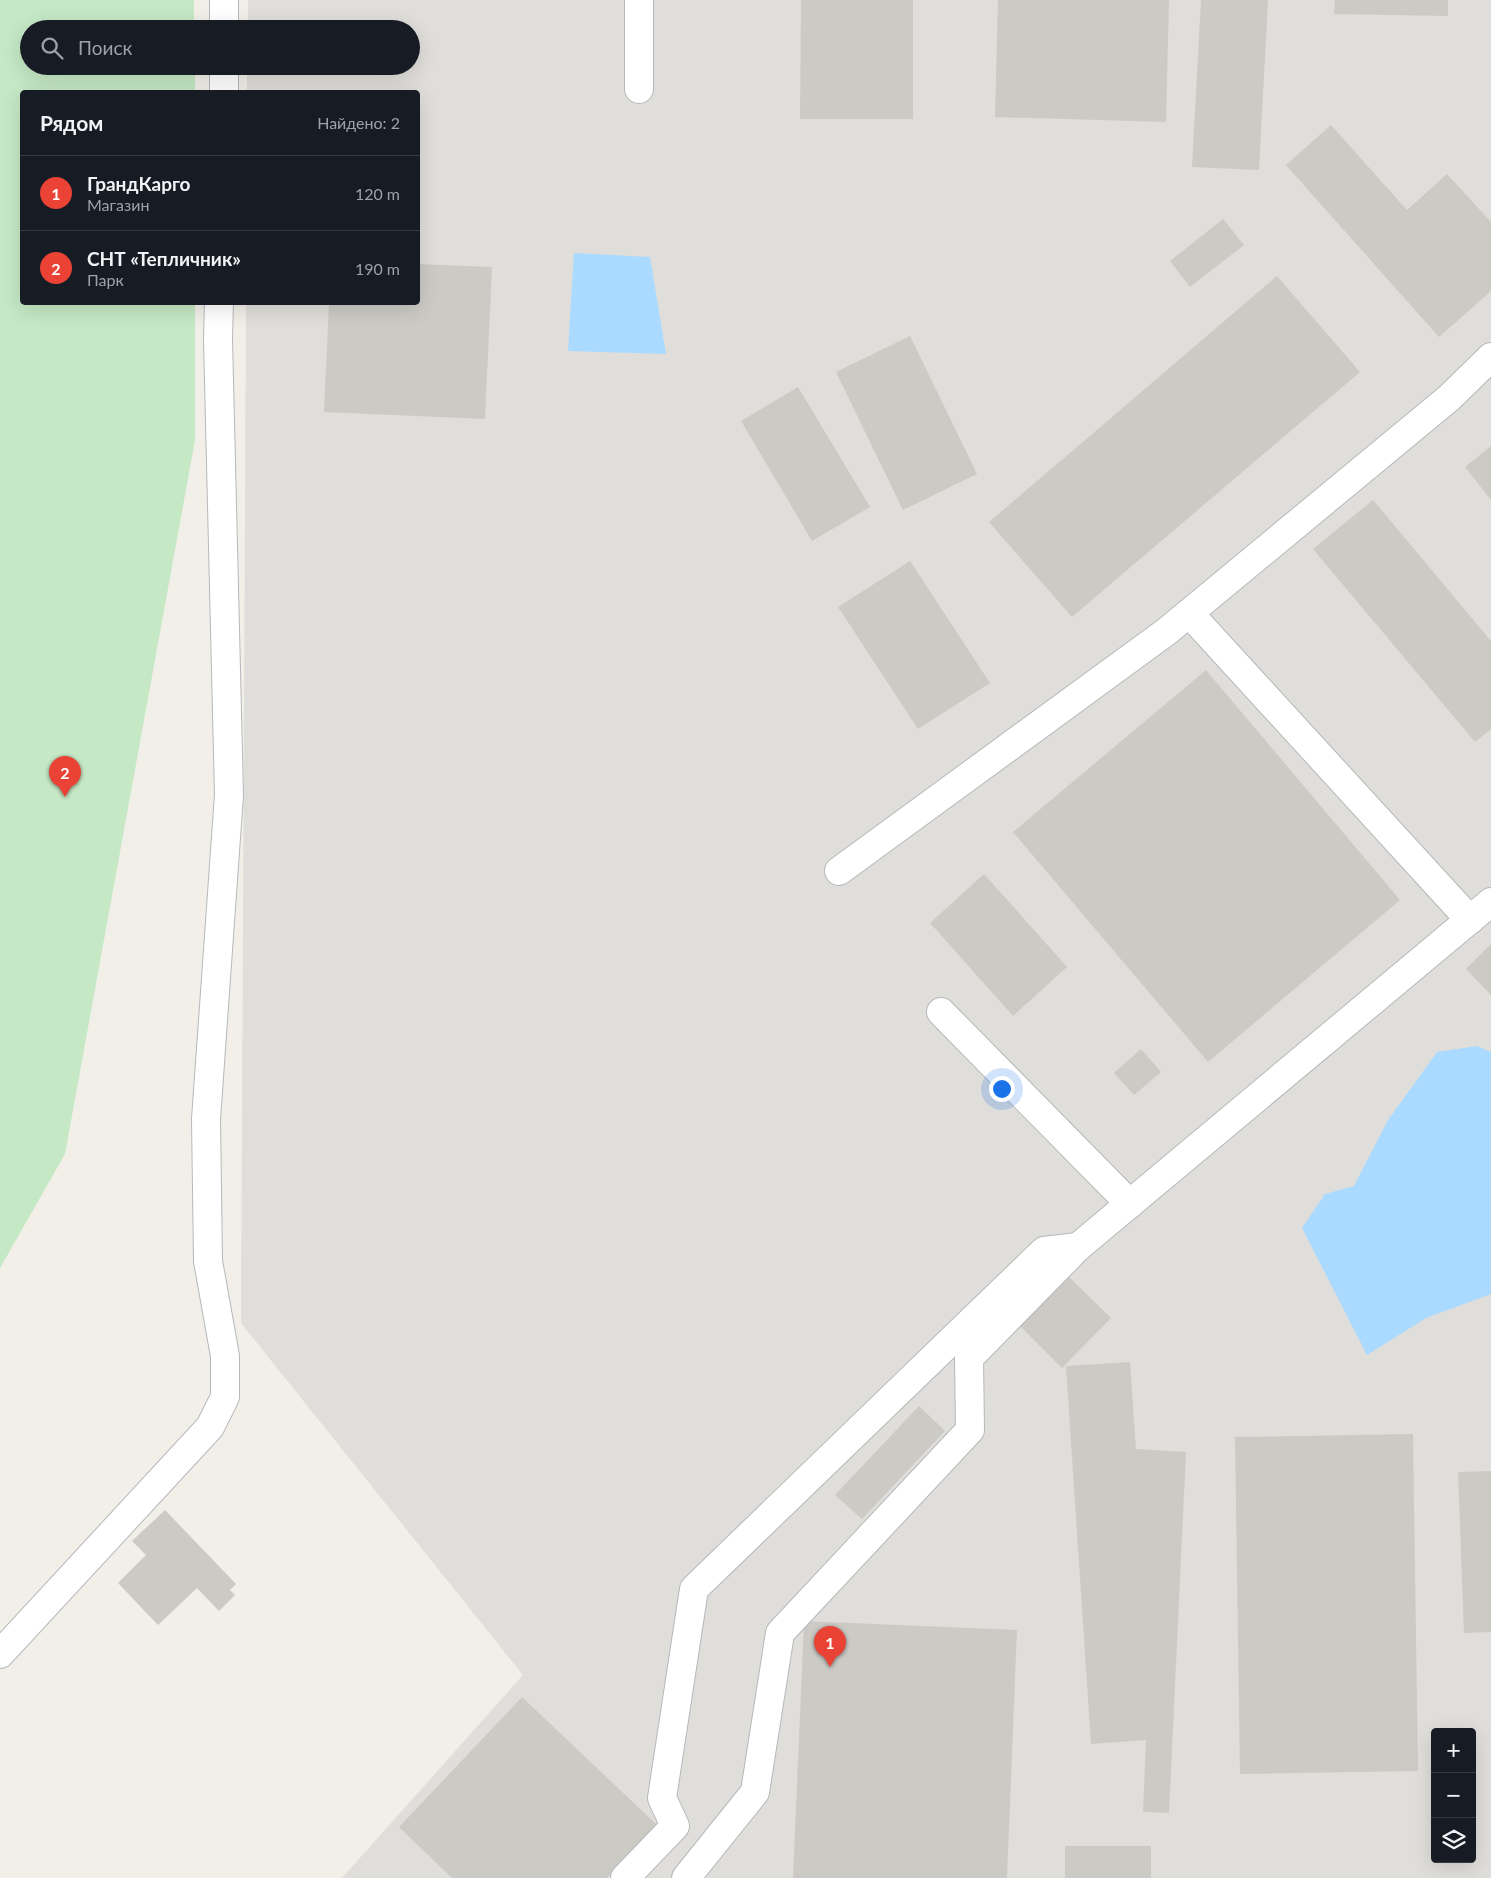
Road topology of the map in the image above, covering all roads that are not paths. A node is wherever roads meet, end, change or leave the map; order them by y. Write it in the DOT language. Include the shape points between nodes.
graph roads {
  1 [pos="224,0"];
  2 [pos="639,0"];
  3 [pos="224,20"];
  4 [pos="224,75"];
  5 [pos="639,89"];
  6 [pos="224,90"];
  7 [pos="219,305"];
  8 [pos="1491,357"];
  9 [pos="1189,613"];
  10 [pos="839,871"];
  11 [pos="1491,902"];
  12 [pos="1470,920"];
  13 [pos="941,1012"];
  14 [pos="1130,1204"];
  15 [pos="1078,1247"];
  16 [pos="0,1654"];
  17 [pos="625,1878"];
  18 [pos="686,1878"];
  1 -- 3 [label="street"];
  2 -- 5 [label="street"];
  4 -- 6 [label="street"];
  7 -- 16 [label="street" via="229,794 206,1119 208,1261 225,1356 225,1397 210,1427"];
  8 -- 9 [label="street" via="1449,398"];
  9 -- 10 [label="street"];
  9 -- 12 [label="street"];
  11 -- 12 [label="street"];
  12 -- 14 [label="street"];
  13 -- 14 [label="street"];
  14 -- 15 [label="street"];
  15 -- 17 [label="street" via="1044,1251 694,1589 662,1798 675,1826"];
  15 -- 18 [label="street" via="969,1358 970,1430 780,1633 755,1792"];
}
